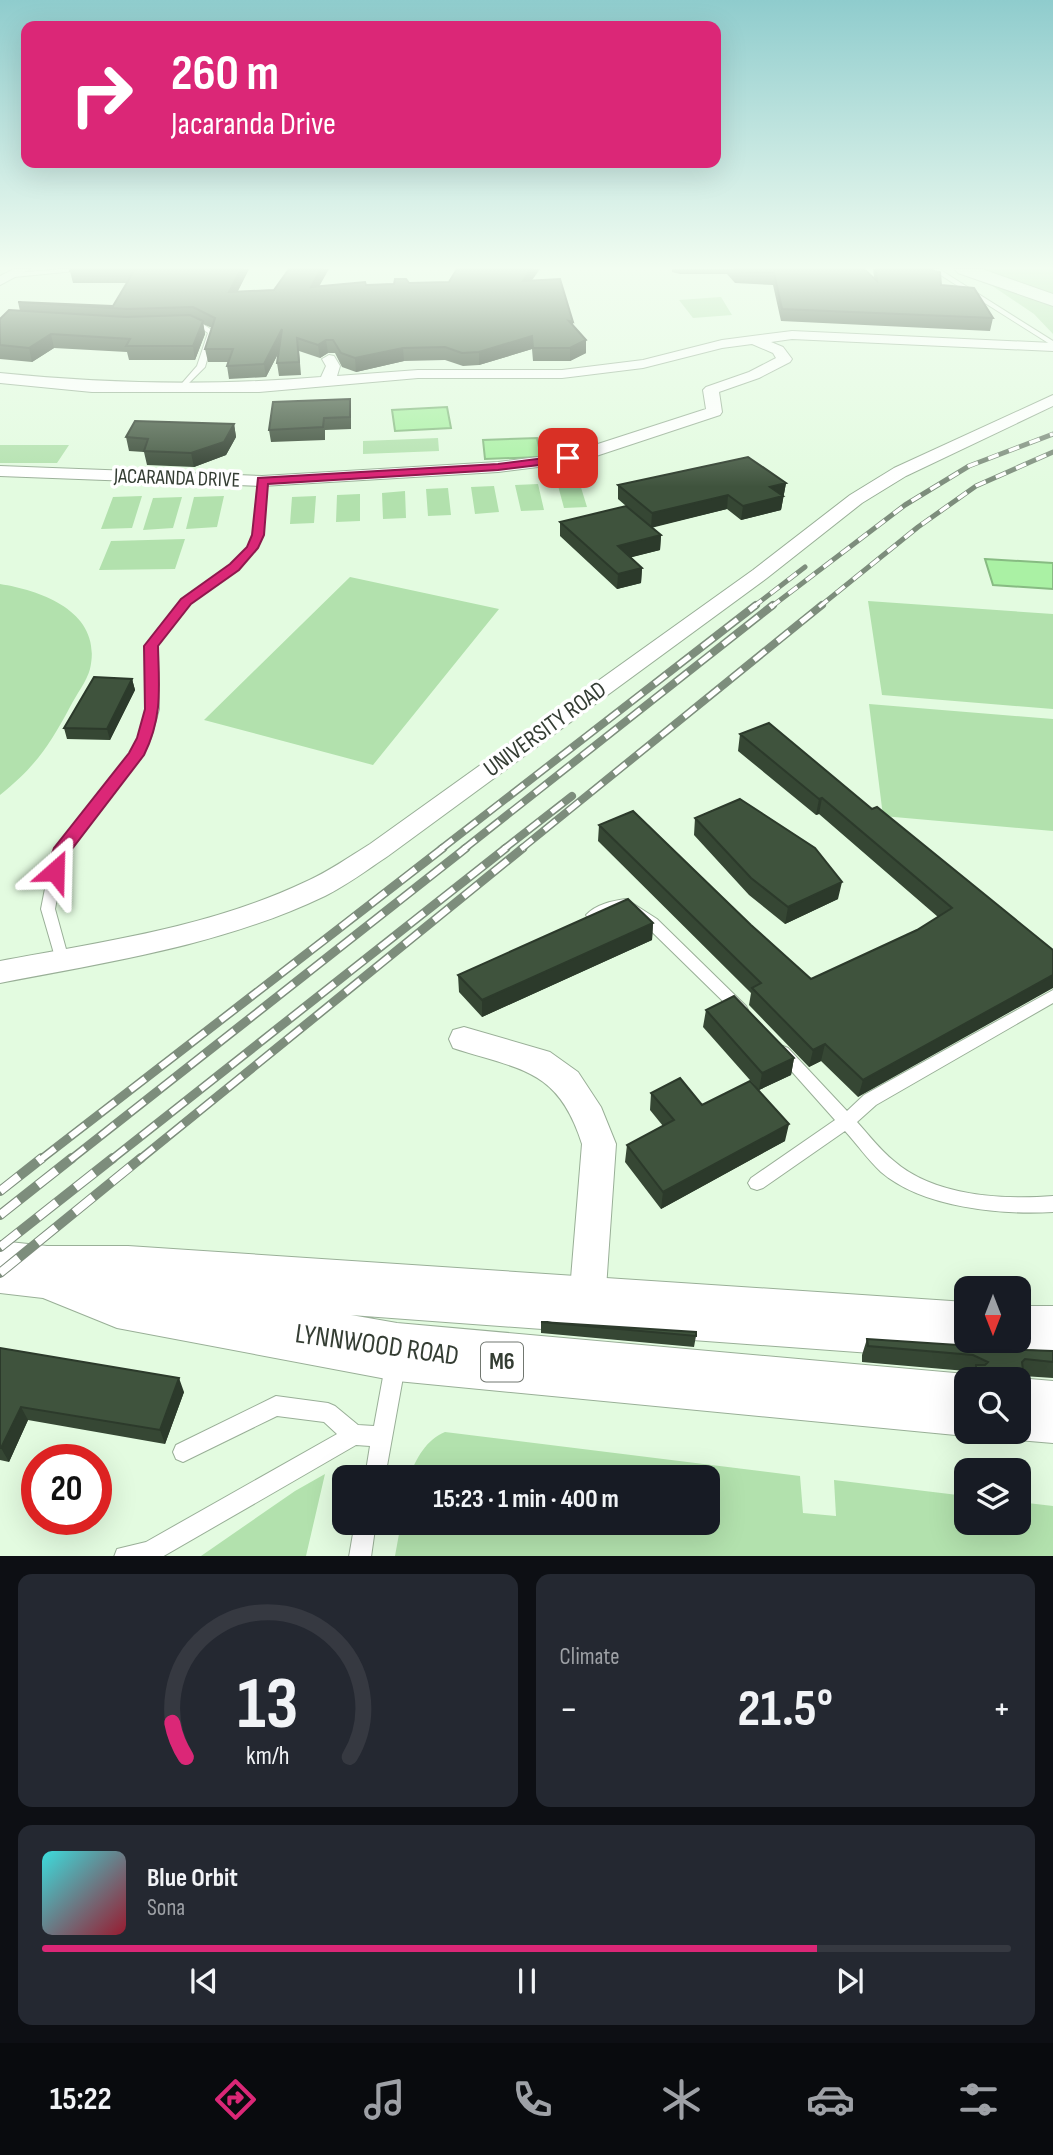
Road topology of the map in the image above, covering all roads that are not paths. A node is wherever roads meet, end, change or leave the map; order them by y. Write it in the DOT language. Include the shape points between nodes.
graph roads {
  1 [pos="209,342"];
  2 [pos="735,342"];
  3 [pos="756,342"];
  4 [pos="965,342"];
  5 [pos="1053,346"];
  6 [pos="329,359"];
  7 [pos="0,378"];
  8 [pos="327,382"];
  9 [pos="181,389"];
  10 [pos="1053,400"];
  11 [pos="0,471"];
  12 [pos="262,481"];
  13 [pos="578,923"];
  14 [pos="62,960"];
  15 [pos="0,972"];
  16 [pos="1053,996"];
  17 [pos="750,1018"];
  18 [pos="464,1038"];
  19 [pos="769,1038"];
  20 [pos="848,1120"];
  21 [pos="757,1183"];
  22 [pos="1053,1204"];
  23 [pos="23,1270"];
  24 [pos="587,1303"];
  25 [pos="954,1330"];
  26 [pos="1031,1335"];
  27 [pos="1053,1335"];
  28 [pos="1031,1338"];
  29 [pos="1053,1344"];
  30 [pos="397,1352"];
  31 [pos="954,1404"];
  32 [pos="1031,1410"];
  33 [pos="1053,1412"];
  34 [pos="355,1435"];
  35 [pos="382,1437"];
  36 [pos="183,1452"];
  37 [pos="376,1465"];
  38 [pos="364,1535"];
  39 [pos="125,1556"];
  40 [pos="360,1556"];
  1 -- 9 [label="lane" via="201,367"];
  2 -- 8 [label="street" via="642,365 503,375 449,385 413,388"];
  3 -- 12 [label="street, JACARANDA DRIVE" via="778,350 785,359 754,375 714,387 710,392 712,413 568,458 498,467"];
  4 -- 5 [label="street"];
  6 -- 8 [label="street" via="333,366"];
  7 -- 9 [label="street"];
  8 -- 9 [label="street"];
  10 -- 14 [label="street, UNIVERSITY ROAD" via="864,493 760,574 342,874 288,901 202,930"];
  11 -- 12 [label="street, JACARANDA DRIVE"];
  12 -- 14 [label="lane" via="258,535 252,548 235,567 186,602 151,646 153,709 145,738 60,852 48,909"];
  13 -- 17 [label="lane" via="612,905 626,904 652,923"];
  14 -- 15 [label="street, UNIVERSITY ROAD"];
  16 -- 20 [label="lane" via="870,1100"];
  18 -- 24 [label="street" via="539,1061 567,1081 590,1117 599,1144"];
  19 -- 20 [label="lane"];
  20 -- 21 [label="lane"];
  20 -- 22 [label="lane" via="888,1167 908,1181 1007,1207"];
  23 -- 24 [label="main road, LYNNWOOD ROAD / M6" via="128,1272"];
  23 -- 30 [label="main road, LYNNWOOD ROAD / M6" via="117,1301"];
  24 -- 25 [label="main road, LYNNWOOD ROAD / M6"];
  26 -- 27 [label="main road"];
  28 -- 29 [label="lane"];
  30 -- 31 [label="main road, LYNNWOOD ROAD / M6"];
  30 -- 35 [label="lane"];
  32 -- 33 [label="main road"];
  34 -- 35 [label="lane"];
  34 -- 36 [label="lane" via="328,1413 276,1406"];
  34 -- 39 [label="lane" via="149,1552"];
  35 -- 37 [label="lane"];
  38 -- 40 [label="lane"];
}
